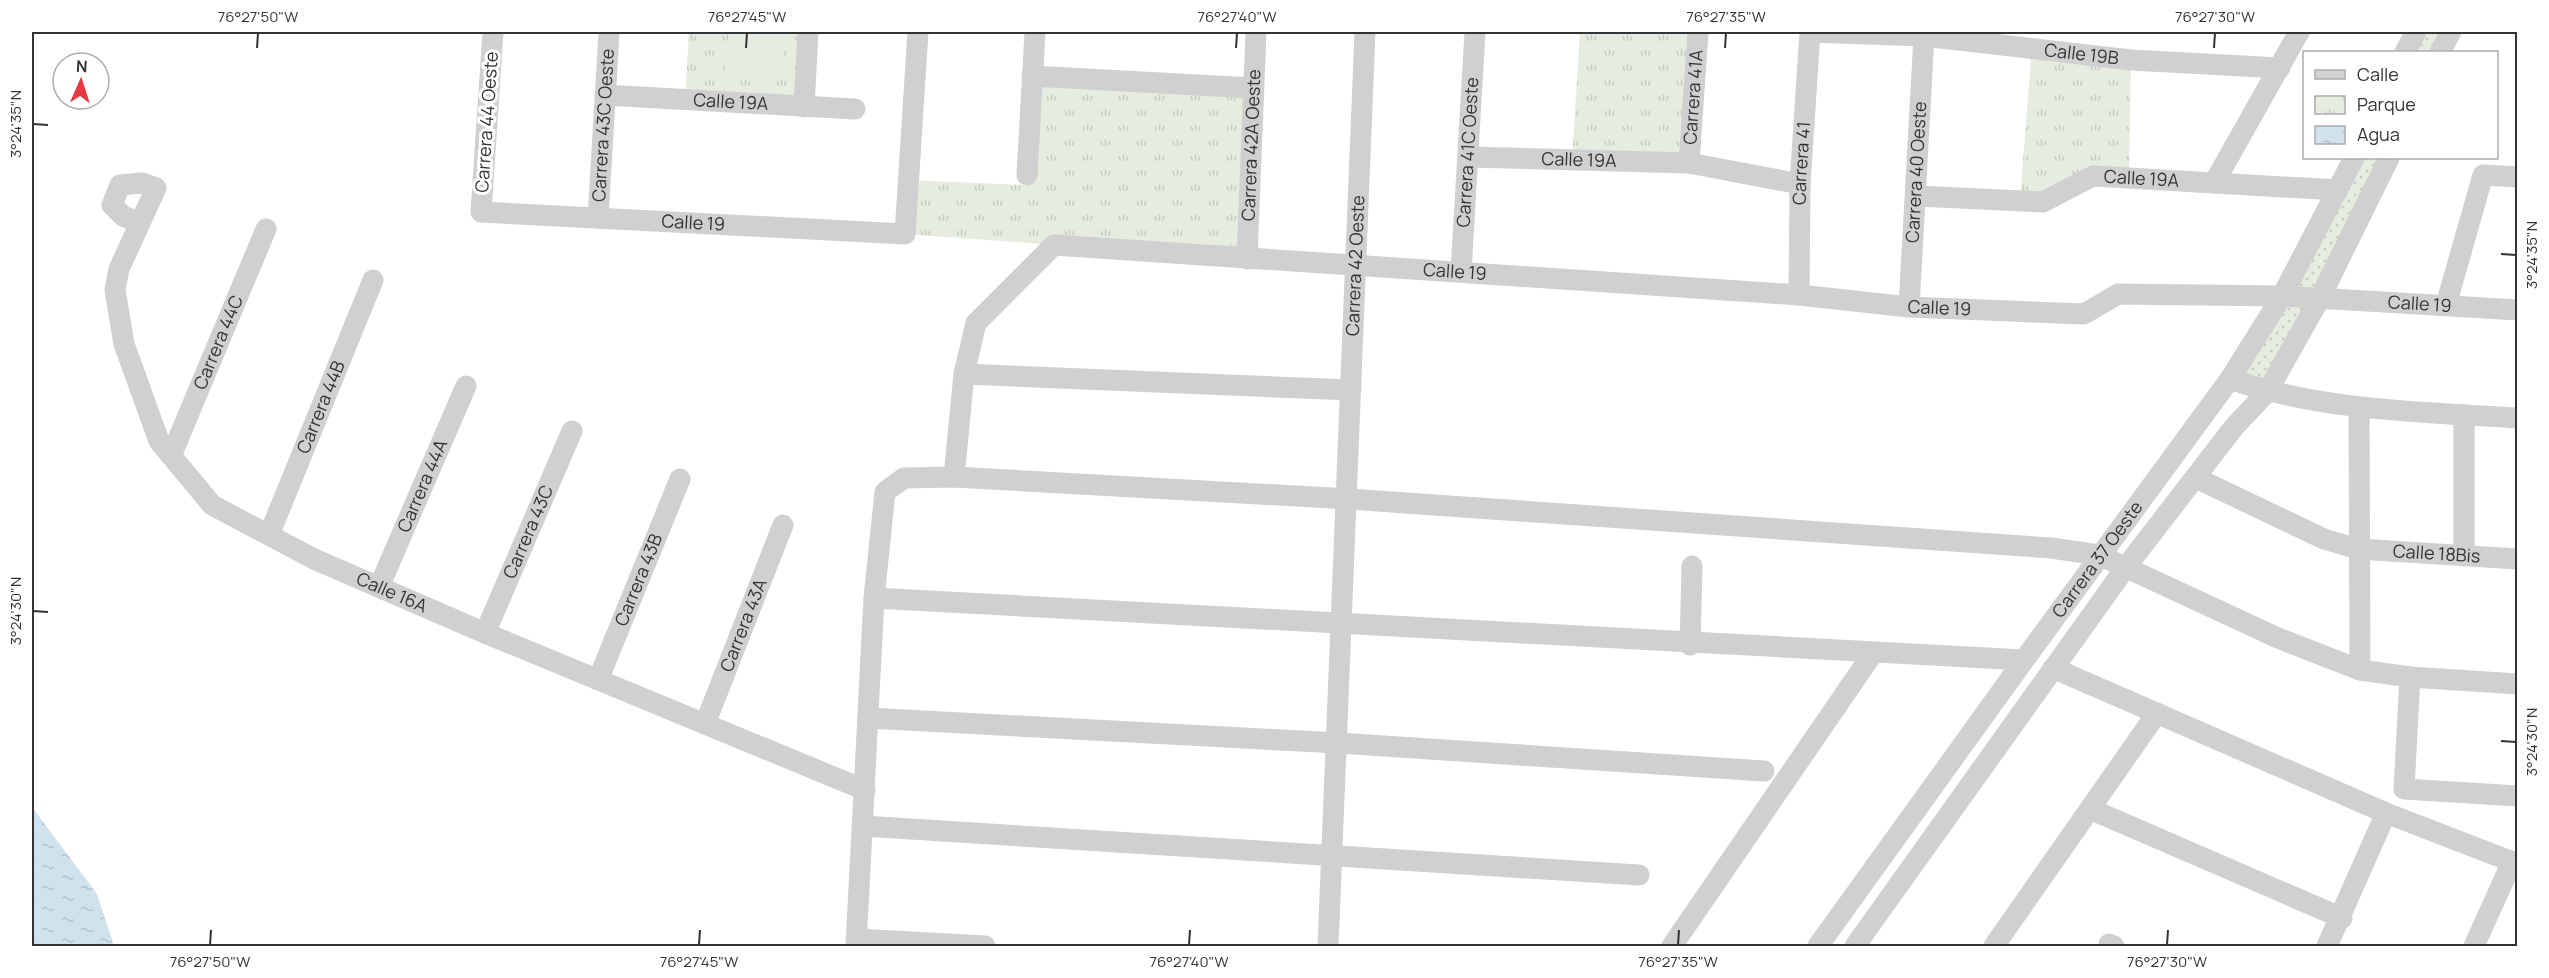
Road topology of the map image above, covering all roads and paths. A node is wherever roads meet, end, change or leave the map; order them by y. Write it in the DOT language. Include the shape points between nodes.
graph roads {
  1 [pos="493,32"];
  2 [pos="609,32"];
  3 [pos="808,32"];
  4 [pos="918,32"];
  5 [pos="1035,32"];
  6 [pos="1256,32"];
  7 [pos="1365,32"];
  8 [pos="1475,32"];
  9 [pos="1698,32"];
  10 [pos="1810,32"];
  11 [pos="2299,32"];
  12 [pos="2416,32"];
  13 [pos="2451,32"];
  14 [pos="1924,36"];
  15 [pos="2406,51"];
  16 [pos="2441,51"];
  17 [pos="2280,68"];
  18 [pos="1032,76"];
  19 [pos="1253,88"];
  20 [pos="605,95"];
  21 [pos="804,107"];
  22 [pos="855,110"];
  23 [pos="1468,157"];
  24 [pos="2354,159"];
  25 [pos="2389,159"];
  26 [pos="1689,163"];
  27 [pos="1027,175"];
  28 [pos="2517,177"];
  29 [pos="2214,183"];
  30 [pos="1800,184"];
  31 [pos="2338,190"];
  32 [pos="1916,196"];
  33 [pos="481,212"];
  34 [pos="598,218"];
  35 [pos="140,223"];
  36 [pos="266,229"];
  37 [pos="1247,259"];
  38 [pos="1357,266"];
  39 [pos="1461,272"];
  40 [pos="373,280"];
  41 [pos="1799,295"];
  42 [pos="2282,296"];
  43 [pos="2320,298"];
  44 [pos="2446,305"];
  45 [pos="1909,307"];
  46 [pos="2517,309"];
  47 [pos="964,374"];
  48 [pos="2230,379"];
  49 [pos="466,386"];
  50 [pos="1351,390"];
  51 [pos="2267,392"];
  52 [pos="2359,407"];
  53 [pos="2464,415"];
  54 [pos="2517,418"];
  55 [pos="572,431"];
  56 [pos="171,456"];
  57 [pos="954,477"];
  58 [pos="2196,478"];
  59 [pos="680,479"];
  60 [pos="1348,498"];
  61 [pos="783,525"];
  62 [pos="269,535"];
  63 [pos="2358,549"];
  64 [pos="2100,555"];
  65 [pos="2464,556"];
  66 [pos="2517,559"];
  67 [pos="1692,566"];
  68 [pos="2126,567"];
  69 [pos="379,586"];
  70 [pos="874,598"];
  71 [pos="1343,623"];
  72 [pos="485,633"];
  73 [pos="1690,645"];
  74 [pos="1874,653"];
  75 [pos="2024,660"];
  76 [pos="2053,668"];
  77 [pos="2360,670"];
  78 [pos="2410,677"];
  79 [pos="598,680"];
  80 [pos="2517,684"];
  81 [pos="2157,713"];
  82 [pos="868,718"];
  83 [pos="705,724"];
  84 [pos="1338,743"];
  85 [pos="1764,771"];
  86 [pos="865,790"];
  87 [pos="2517,796"];
  88 [pos="2090,809"];
  89 [pos="2386,813"];
  90 [pos="863,826"];
  91 [pos="1331,854"];
  92 [pos="2515,863"];
  93 [pos="1639,875"];
  94 [pos="2342,918"];
  95 [pos="856,943"];
  96 [pos="985,946"];
  97 [pos="1328,946"];
  98 [pos="1672,946"];
  99 [pos="1818,946"];
  100 [pos="1855,946"];
  101 [pos="1994,946"];
  102 [pos="2327,946"];
  103 [pos="2474,946"];
  1 -- 33 [label="street, Carrera 44 Oeste"];
  2 -- 20 [label="street, Carrera 43C Oeste"];
  3 -- 21 [label="street"];
  4 -- 34 [label="street, Calle 19" via="905,234"];
  5 -- 18 [label="street"];
  6 -- 19 [label="street, Carrera 42A Oeste"];
  7 -- 38 [label="street, Carrera 42 Oeste"];
  8 -- 23 [label="street, Carrera 41C Oeste"];
  9 -- 26 [label="street, Carrera 41A"];
  10 -- 14 [label="street, Calle 19B"];
  10 -- 30 [label="street, Carrera 41"];
  11 -- 17 [label="street"];
  12 -- 15 [label="street"];
  13 -- 16 [label="street"];
  14 -- 17 [label="street, Calle 19B" via="2131,60"];
  14 -- 32 [label="street, Carrera 40 Oeste"];
  17 -- 29 [label="street"];
  18 -- 19 [label="street"];
  18 -- 27 [label="street"];
  19 -- 37 [label="street, Carrera 42A Oeste"];
  20 -- 21 [label="street, Calle 19A"];
  20 -- 34 [label="street, Carrera 43C Oeste"];
  21 -- 22 [label="street, Calle 19A"];
  23 -- 26 [label="street, Calle 19A"];
  23 -- 39 [label="street, Carrera 41C Oeste"];
  24 -- 31 [label="street, Carrera 37 Oeste"];
  25 -- 43 [label="street, Carrera 37 Oeste"];
  26 -- 30 [label="street, Calle 19A"];
  28 -- 44 [label="street" via="2483,175"];
  29 -- 31 [label="street, Calle 19A"];
  29 -- 32 [label="street, Calle 19A" via="2093,176 2043,202"];
  30 -- 41 [label="street, Carrera 41"];
  31 -- 42 [label="street, Carrera 37 Oeste"];
  32 -- 45 [label="street, Carrera 40 Oeste"];
  33 -- 34 [label="street, Calle 19"];
  35 -- 56 [label="street, Calle 16A" via="119,269 115,291 123,344 159,441"];
  36 -- 56 [label="street, Carrera 44C"];
  37 -- 38 [label="street, Calle 19"];
  37 -- 47 [label="street, Calle 19" via="1054,245 976,323"];
  38 -- 39 [label="street, Calle 19"];
  38 -- 50 [label="street, Carrera 42 Oeste"];
  39 -- 41 [label="street, Calle 19"];
  40 -- 62 [label="street, Carrera 44B"];
  41 -- 45 [label="street, Calle 19"];
  42 -- 43 [label="street, Calle 19"];
  42 -- 45 [label="street, Calle 19" via="2118,294 2084,314"];
  42 -- 48 [label="street, Carrera 37 Oeste"];
  43 -- 44 [label="street, Calle 19"];
  43 -- 51 [label="street, Carrera 37 Oeste"];
  44 -- 46 [label="street, Calle 19"];
  47 -- 50 [label="street"];
  47 -- 57 [label="street, Calle 19"];
  48 -- 51 [label="street"];
  48 -- 64 [label="street, Carrera 37 Oeste"];
  49 -- 69 [label="street, Carrera 44A"];
  50 -- 60 [label="street, Carrera 42 Oeste"];
  51 -- 52 [label="street"];
  51 -- 58 [label="street, Carrera 37 Oeste" via="2234,427"];
  52 -- 53 [label="street"];
  52 -- 63 [label="street"];
  53 -- 54 [label="street"];
  53 -- 65 [label="street"];
  55 -- 72 [label="street, Carrera 43C"];
  56 -- 62 [label="street, Calle 16A" via="212,505"];
  57 -- 60 [label="street"];
  57 -- 70 [label="street" via="904,478 885,492"];
  58 -- 63 [label="street, Calle 18Bis" via="2324,539"];
  58 -- 68 [label="street, Carrera 37 Oeste"];
  59 -- 79 [label="street, Carrera 43B"];
  60 -- 64 [label="street" via="1865,533"];
  60 -- 71 [label="street, Carrera 42 Oeste"];
  61 -- 83 [label="street, Carrera 43A"];
  62 -- 69 [label="street, Calle 16A"];
  63 -- 65 [label="street, Calle 18Bis"];
  63 -- 77 [label="street"];
  64 -- 68 [label="street"];
  64 -- 75 [label="street, Carrera 37 Oeste"];
  65 -- 66 [label="street, Calle 18Bis"];
  67 -- 73 [label="street"];
  68 -- 76 [label="street, Carrera 37 Oeste"];
  68 -- 77 [label="street" via="2278,638"];
  69 -- 72 [label="street, Calle 16A"];
  70 -- 71 [label="street"];
  70 -- 82 [label="street"];
  71 -- 73 [label="street"];
  71 -- 84 [label="street, Carrera 42 Oeste"];
  72 -- 79 [label="street, Calle 16A"];
  73 -- 74 [label="street"];
  74 -- 75 [label="street"];
  74 -- 98 [label="street"];
  75 -- 99 [label="street, Carrera 37 Oeste"];
  76 -- 81 [label="street"];
  76 -- 100 [label="street, Carrera 37 Oeste"];
  77 -- 78 [label="street"];
  78 -- 80 [label="street"];
  78 -- 87 [label="street" via="2404,789"];
  79 -- 83 [label="street, Calle 16A"];
  81 -- 88 [label="street"];
  81 -- 89 [label="street"];
  82 -- 84 [label="street"];
  82 -- 86 [label="street"];
  83 -- 86 [label="street, Calle 16A"];
  84 -- 85 [label="street"];
  84 -- 91 [label="street, Carrera 42 Oeste"];
  86 -- 90 [label="street"];
  88 -- 94 [label="street"];
  88 -- 101 [label="street"];
  89 -- 92 [label="street"];
  89 -- 94 [label="street"];
  90 -- 91 [label="street"];
  90 -- 95 [label="street"];
  91 -- 93 [label="street"];
  91 -- 97 [label="street, Carrera 42 Oeste"];
  92 -- 103 [label="street"];
  94 -- 102 [label="street"];
  95 -- 96 [label="street"];
}
